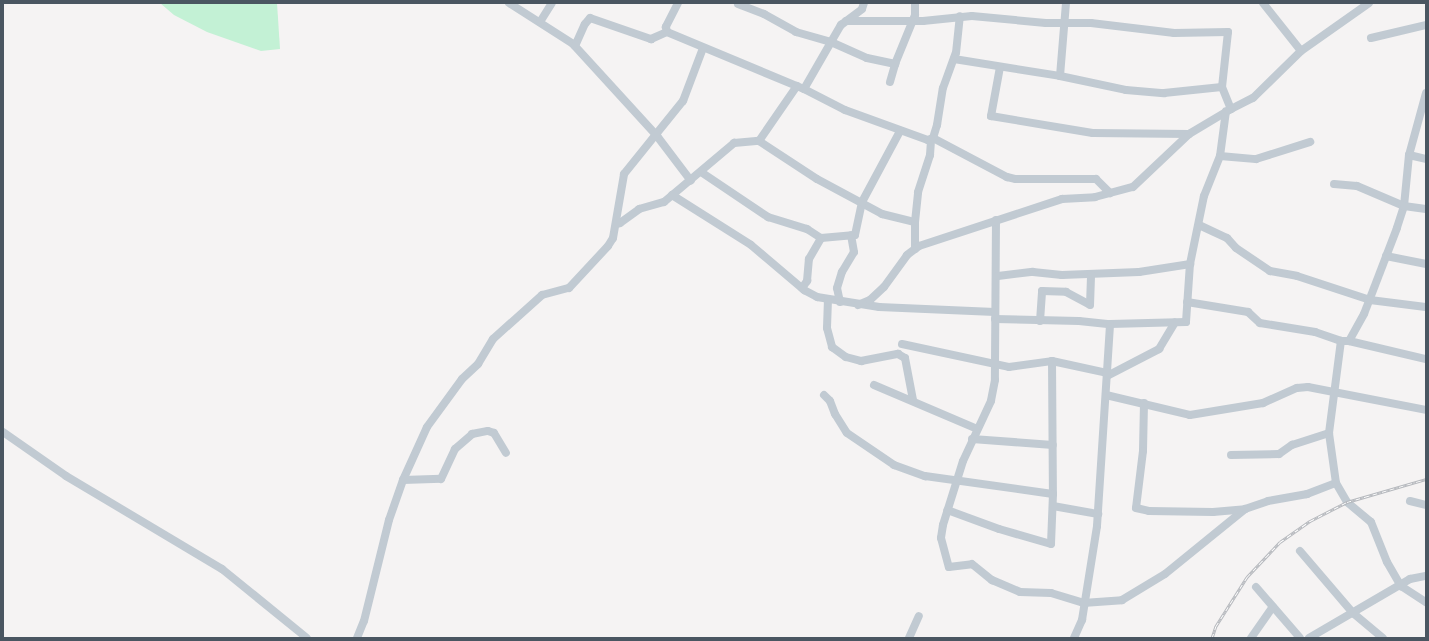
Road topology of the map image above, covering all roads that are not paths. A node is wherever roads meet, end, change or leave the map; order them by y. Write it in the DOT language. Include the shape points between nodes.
graph roads {
  1 [pos="509,3"];
  2 [pos="552,3"];
  3 [pos="678,3"];
  4 [pos="864,3"];
  5 [pos="915,3"];
  6 [pos="1066,3"];
  7 [pos="1263,3"];
  8 [pos="1368,3"];
  9 [pos="738,4"];
  10 [pos="960,16"];
  11 [pos="912,20"];
  12 [pos="846,21"];
  13 [pos="1066,21"];
  14 [pos="540,22"];
  15 [pos="1426,25"];
  16 [pos="667,32"];
  17 [pos="1371,38"];
  18 [pos="831,42"];
  19 [pos="575,46"];
  20 [pos="703,48"];
  21 [pos="1301,51"];
  22 [pos="954,59"];
  23 [pos="895,64"];
  24 [pos="1000,67"];
  25 [pos="1060,76"];
  26 [pos="890,82"];
  27 [pos="1222,87"];
  28 [pos="800,88"];
  29 [pos="1426,93"];
  30 [pos="1228,110"];
  31 [pos="900,131"];
  32 [pos="1189,134"];
  33 [pos="657,136"];
  34 [pos="932,138"];
  35 [pos="759,141"];
  36 [pos="1310,142"];
  37 [pos="1409,155"];
  38 [pos="1220,156"];
  39 [pos="1426,159"];
  40 [pos="701,172"];
  41 [pos="691,181"];
  42 [pos="1334,184"];
  43 [pos="1110,193"];
  44 [pos="672,195"];
  45 [pos="862,202"];
  46 [pos="1404,206"];
  47 [pos="1426,209"];
  48 [pos="996,220"];
  49 [pos="915,222"];
  50 [pos="616,224"];
  51 [pos="1199,224"];
  52 [pos="851,235"];
  53 [pos="821,238"];
  54 [pos="915,249"];
  55 [pos="1386,256"];
  56 [pos="1190,264"];
  57 [pos="1426,264"];
  58 [pos="1091,274"];
  59 [pos="998,276"];
  60 [pos="802,288"];
  61 [pos="828,299"];
  62 [pos="1370,300"];
  63 [pos="840,302"];
  64 [pos="1187,302"];
  65 [pos="858,305"];
  66 [pos="1426,307"];
  67 [pos="995,315"];
  68 [pos="1040,321"];
  69 [pos="1175,322"];
  70 [pos="1110,324"];
  71 [pos="1345,341"];
  72 [pos="902,344"];
  73 [pos="1426,359"];
  74 [pos="1052,361"];
  75 [pos="994,364"];
  76 [pos="1107,374"];
  77 [pos="874,385"];
  78 [pos="1334,392"];
  79 [pos="824,395"];
  80 [pos="1106,395"];
  81 [pos="913,400"];
  82 [pos="1144,403"];
  83 [pos="1426,410"];
  84 [pos="977,429"];
  85 [pos="3,432"];
  86 [pos="1329,433"];
  87 [pos="972,439"];
  88 [pos="1053,445"];
  89 [pos="506,454"];
  90 [pos="1231,455"];
  91 [pos="403,480"];
  92 [pos="958,481"];
  93 [pos="1336,483"];
  94 [pos="1054,494"];
  95 [pos="1410,501"];
  96 [pos="1426,505"];
  97 [pos="1053,506"];
  98 [pos="1245,509"];
  99 [pos="947,510"];
  100 [pos="1098,514"];
  101 [pos="1300,551"];
  102 [pos="1426,576"];
  103 [pos="1401,586"];
  104 [pos="1256,587"];
  105 [pos="1426,602"];
  106 [pos="1083,603"];
  107 [pos="1274,607"];
  108 [pos="1353,614"];
  109 [pos="919,616"];
  110 [pos="306,638"];
  111 [pos="358,638"];
  112 [pos="909,638"];
  113 [pos="1074,638"];
  114 [pos="1250,638"];
  115 [pos="1300,638"];
  116 [pos="1309,638"];
  117 [pos="1383,638"];
  1 -- 14 [label="street"];
  2 -- 14 [label="street"];
  3 -- 16 [label="street" via="666,27"];
  4 -- 12 [label="street" via="862,9"];
  5 -- 11 [label="street" via="915,15"];
  6 -- 13 [label="street"];
  7 -- 21 [label="street"];
  8 -- 21 [label="street"];
  9 -- 18 [label="street" via="764,14 796,32"];
  10 -- 11 [label="street"];
  10 -- 13 [label="street" via="1046,23"];
  10 -- 22 [label="street"];
  11 -- 12 [label="street"];
  11 -- 23 [label="street"];
  12 -- 18 [label="street"];
  13 -- 25 [label="street"];
  13 -- 27 [label="street" via="1174,33 1228,32"];
  14 -- 19 [label="street"];
  15 -- 17 [label="street"];
  16 -- 19 [label="street" via="651,40 590,18"];
  16 -- 20 [label="street"];
  18 -- 23 [label="street" via="867,58"];
  18 -- 28 [label="street"];
  19 -- 33 [label="street"];
  20 -- 28 [label="street"];
  20 -- 33 [label="street" via="683,102"];
  21 -- 30 [label="street" via="1253,98"];
  22 -- 24 [label="street"];
  22 -- 34 [label="street" via="943,88"];
  23 -- 26 [label="street"];
  24 -- 25 [label="street"];
  24 -- 32 [label="street" via="992,116 1093,133"];
  25 -- 27 [label="street" via="1126,90 1164,93"];
  27 -- 30 [label="street"];
  28 -- 31 [label="street" via="845,110"];
  28 -- 35 [label="street"];
  29 -- 37 [label="street"];
  30 -- 32 [label="street"];
  30 -- 38 [label="street"];
  31 -- 34 [label="street"];
  31 -- 45 [label="street"];
  32 -- 43 [label="street" via="1132,186"];
  33 -- 41 [label="street"];
  33 -- 50 [label="street" via="624,174"];
  34 -- 43 [label="street" via="1016,180 1096,179"];
  34 -- 49 [label="street" via="930,154 918,192"];
  35 -- 40 [label="street" via="734,143"];
  35 -- 45 [label="street" via="817,179"];
  36 -- 38 [label="street" via="1256,159"];
  37 -- 39 [label="street"];
  37 -- 46 [label="street"];
  38 -- 51 [label="street" via="1208,182"];
  40 -- 41 [label="street"];
  40 -- 53 [label="street" via="768,217 807,229"];
  41 -- 44 [label="street"];
  42 -- 46 [label="street" via="1357,186"];
  43 -- 48 [label="street" via="1062,199"];
  44 -- 50 [label="street" via="664,202 639,209"];
  44 -- 60 [label="street" via="751,245"];
  45 -- 49 [label="street" via="882,214"];
  45 -- 52 [label="street" via="855,235"];
  46 -- 47 [label="street"];
  46 -- 55 [label="street"];
  48 -- 54 [label="street" via="934,239"];
  48 -- 59 [label="street"];
  49 -- 54 [label="street"];
  50 -- 91 [label="street" via="608,246 569,288 548,291 542,295 493,339 478,364 462,379 427,427"];
  51 -- 56 [label="street"];
  51 -- 62 [label="street" via="1227,238 1236,248 1270,271 1297,276"];
  52 -- 53 [label="street"];
  52 -- 63 [label="street" via="854,252 842,272 837,288"];
  53 -- 60 [label="street" via="809,259 807,282"];
  54 -- 65 [label="street" via="907,255 884,287 870,300"];
  55 -- 57 [label="street"];
  55 -- 62 [label="street"];
  56 -- 58 [label="street" via="1156,271"];
  56 -- 64 [label="street"];
  58 -- 59 [label="street" via="1033,272"];
  58 -- 68 [label="street" via="1090,305 1066,292 1042,291"];
  59 -- 67 [label="street"];
  60 -- 61 [label="street"];
  61 -- 63 [label="street"];
  61 -- 81 [label="street" via="827,328 832,347 846,357 861,361 898,354 905,358"];
  62 -- 66 [label="street"];
  62 -- 71 [label="street"];
  63 -- 65 [label="street"];
  64 -- 69 [label="street" via="1186,322"];
  64 -- 71 [label="street" via="1248,312 1260,323 1315,332"];
  65 -- 67 [label="street"];
  67 -- 68 [label="street"];
  67 -- 75 [label="street"];
  68 -- 70 [label="street"];
  69 -- 70 [label="street"];
  69 -- 76 [label="street" via="1159,349"];
  70 -- 76 [label="street"];
  71 -- 73 [label="street"];
  71 -- 78 [label="street"];
  72 -- 75 [label="street"];
  74 -- 75 [label="street" via="1009,368"];
  74 -- 76 [label="street"];
  74 -- 88 [label="street"];
  75 -- 84 [label="street" via="993,390"];
  76 -- 80 [label="street"];
  77 -- 81 [label="street"];
  78 -- 82 [label="street" via="1297,388 1263,402 1190,415 1169,412"];
  78 -- 83 [label="street"];
  78 -- 86 [label="street"];
  79 -- 92 [label="street" via="830,401 847,433 894,465 925,476"];
  80 -- 82 [label="street"];
  80 -- 100 [label="street"];
  81 -- 84 [label="street"];
  82 -- 98 [label="street" via="1143,451 1136,508 1149,511 1213,512"];
  84 -- 87 [label="street"];
  85 -- 110 [label="street" via="66,476 222,569"];
  86 -- 90 [label="street" via="1292,445 1279,454"];
  86 -- 93 [label="street"];
  87 -- 88 [label="street"];
  87 -- 92 [label="street"];
  88 -- 94 [label="street"];
  89 -- 91 [label="street" via="494,433 488,431 472,434 455,449 441,479"];
  91 -- 111 [label="street" via="389,520"];
  92 -- 94 [label="street"];
  92 -- 99 [label="street"];
  93 -- 98 [label="street" via="1307,494 1268,501"];
  93 -- 103 [label="street" via="1347,502 1371,522 1387,562"];
  94 -- 97 [label="street"];
  95 -- 96 [label="street"];
  97 -- 99 [label="street" via="1051,544"];
  97 -- 100 [label="street"];
  98 -- 106 [label="street" via="1175,567 1128,598"];
  99 -- 106 [label="street" via="941,538 949,567 972,564 992,580 1020,592 1051,593"];
  100 -- 106 [label="street"];
  101 -- 108 [label="street"];
  102 -- 103 [label="street" via="1410,579"];
  103 -- 105 [label="street"];
  103 -- 108 [label="street"];
  104 -- 107 [label="street"];
  106 -- 113 [label="street" via="1082,620"];
  107 -- 114 [label="street"];
  107 -- 115 [label="street"];
  108 -- 116 [label="street"];
  108 -- 117 [label="street"];
  109 -- 112 [label="street"];
}
